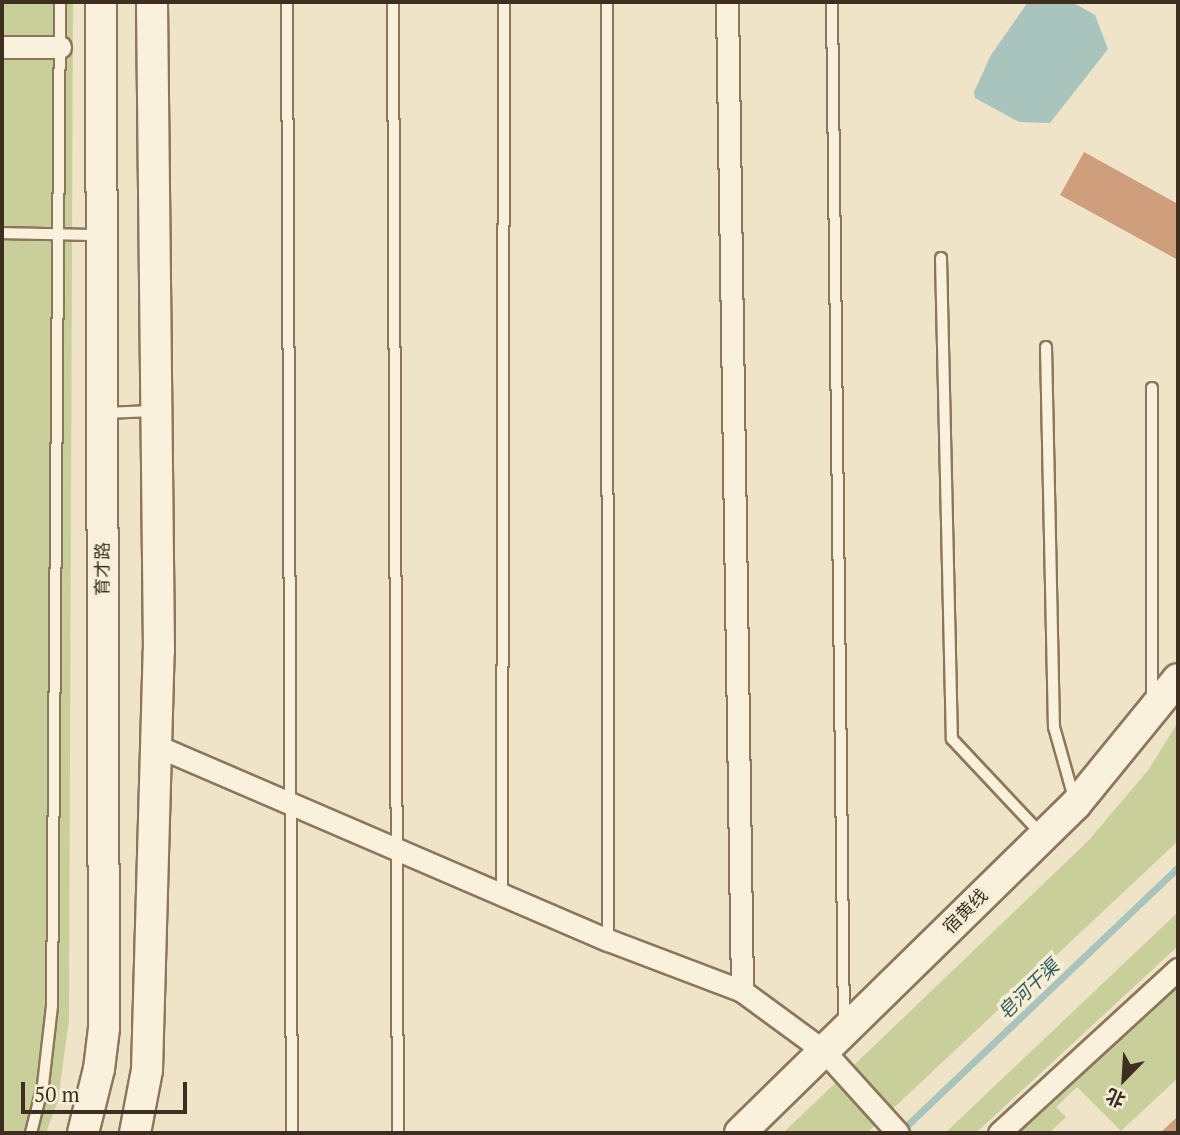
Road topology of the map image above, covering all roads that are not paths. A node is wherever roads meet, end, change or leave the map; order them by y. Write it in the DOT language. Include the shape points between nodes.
graph roads {
  1 [pos="60,2"];
  2 [pos="101,2"];
  3 [pos="152,2"];
  4 [pos="287,2"];
  5 [pos="393,2"];
  6 [pos="504,2"];
  7 [pos="607,2"];
  8 [pos="727,2"];
  9 [pos="832,2"];
  10 [pos="2,47"];
  11 [pos="60,47"];
  12 [pos="2,233"];
  13 [pos="58,234"];
  14 [pos="101,235"];
  15 [pos="940,258"];
  16 [pos="1046,347"];
  17 [pos="1152,388"];
  18 [pos="157,411"];
  19 [pos="102,413"];
  20 [pos="1178,679"];
  21 [pos="1152,716"];
  22 [pos="157,746"];
  23 [pos="1076,804"];
  24 [pos="288,805"];
  25 [pos="1042,835"];
  26 [pos="395,850"];
  27 [pos="502,895"];
  28 [pos="608,940"];
  29 [pos="1178,969"];
  30 [pos="742,991"];
  31 [pos="834,1041"];
  32 [pos="31,1133"];
  33 [pos="83,1133"];
  34 [pos="135,1133"];
  35 [pos="292,1133"];
  36 [pos="398,1133"];
  37 [pos="740,1133"];
  38 [pos="898,1133"];
  39 [pos="999,1133"];
  1 -- 11 [label="lane"];
  2 -- 14 [label="street, 育才路"];
  3 -- 18 [label="street"];
  4 -- 24 [label="lane"];
  5 -- 26 [label="lane"];
  6 -- 27 [label="lane"];
  7 -- 28 [label="lane"];
  8 -- 30 [label="street"];
  9 -- 31 [label="lane"];
  10 -- 11 [label="street"];
  11 -- 13 [label="lane"];
  12 -- 13 [label="lane"];
  13 -- 14 [label="lane"];
  13 -- 32 [label="lane" via="52,1006 43,1085"];
  14 -- 19 [label="street, 育才路"];
  15 -- 25 [label="lane" via="952,739"];
  16 -- 23 [label="lane" via="1054,727"];
  17 -- 21 [label="lane"];
  18 -- 19 [label="lane"];
  18 -- 22 [label="street"];
  19 -- 33 [label="street, 育才路" via="104,1028"];
  20 -- 21 [label="street, 宿黄线"];
  21 -- 23 [label="street, 宿黄线"];
  22 -- 24 [label="street"];
  22 -- 34 [label="street" via="147,1070"];
  23 -- 25 [label="street, 宿黄线"];
  24 -- 26 [label="street"];
  24 -- 35 [label="lane"];
  25 -- 31 [label="street, 宿黄线"];
  26 -- 27 [label="street"];
  26 -- 36 [label="lane"];
  27 -- 28 [label="street"];
  28 -- 30 [label="street"];
  29 -- 39 [label="street"];
  30 -- 31 [label="street"];
  31 -- 37 [label="street, 宿黄线"];
  31 -- 38 [label="street" via="870,1099"];
}
